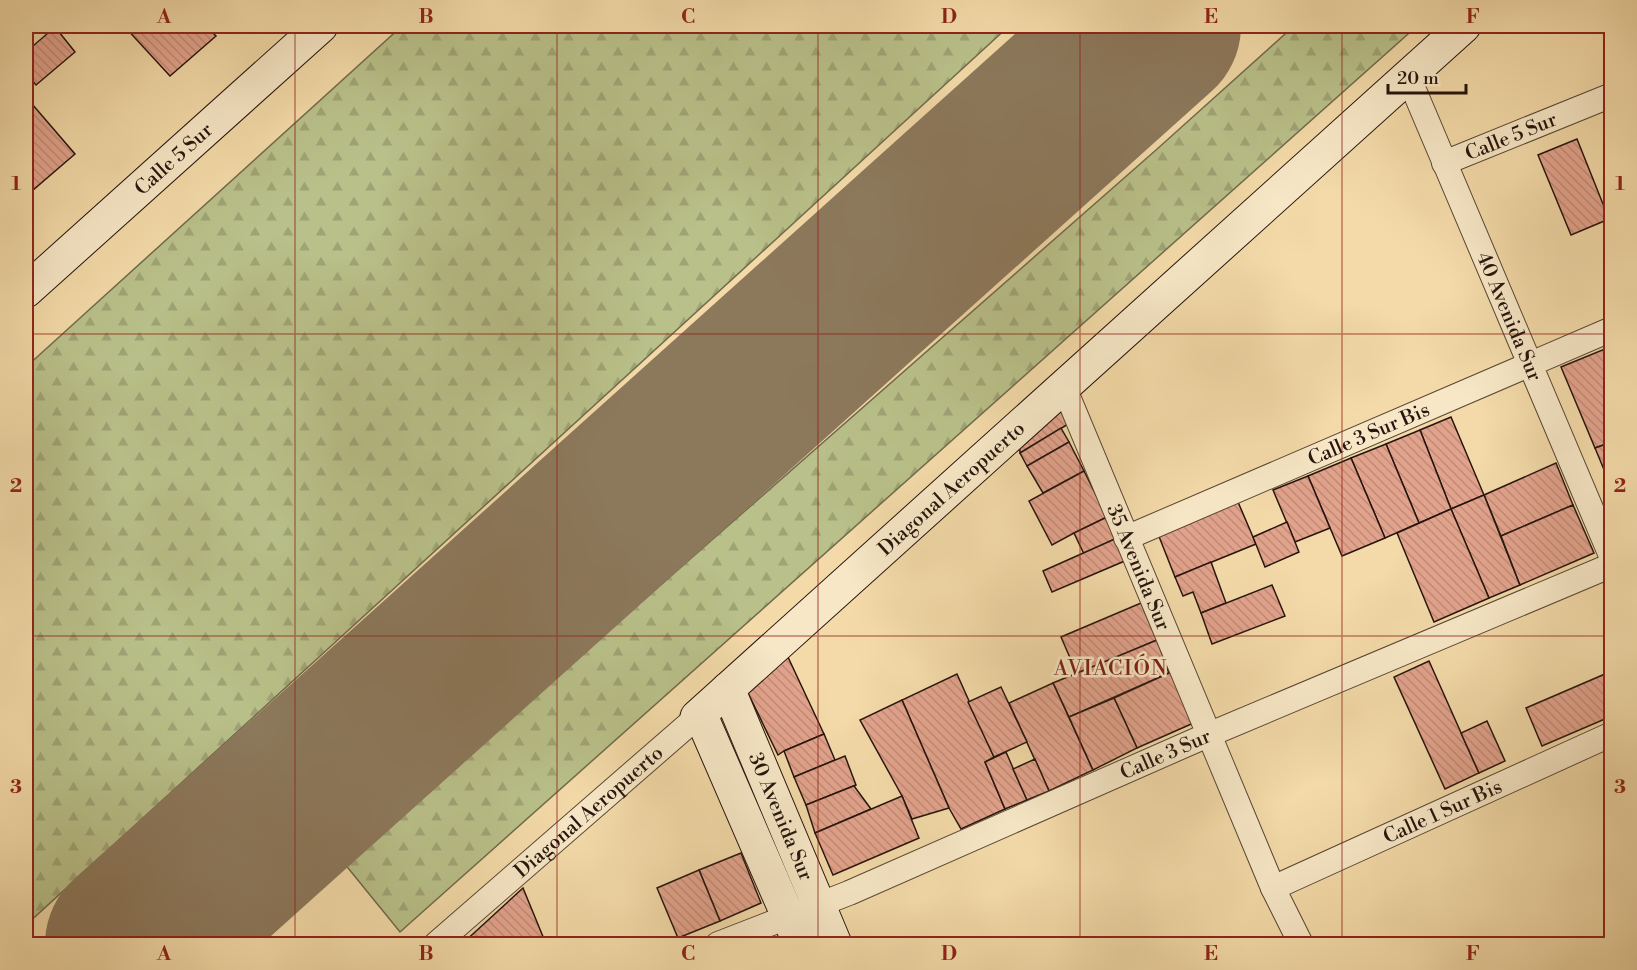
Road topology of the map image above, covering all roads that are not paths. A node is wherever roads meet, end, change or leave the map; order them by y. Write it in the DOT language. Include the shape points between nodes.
graph roads {
  1 [pos="321,26"];
  2 [pos="1464,26"];
  3 [pos="1408,75"];
  4 [pos="1611,95"];
  5 [pos="1444,163"];
  6 [pos="26,291"];
  7 [pos="1611,329"];
  8 [pos="1529,363"];
  9 [pos="1064,387"];
  10 [pos="1126,538"];
  11 [pos="1611,558"];
  12 [pos="1611,565"];
  13 [pos="728,689"];
  14 [pos="697,717"];
  15 [pos="1611,734"];
  16 [pos="1209,735"];
  17 [pos="1273,888"];
  18 [pos="818,904"];
  19 [pos="794,931"];
  20 [pos="435,945"];
  21 [pos="718,945"];
  22 [pos="835,945"];
  23 [pos="1301,945"];
  1 -- 6 [label="street, Calle 5 Sur"];
  2 -- 3 [label="street, Diagonal Aeropuerto"];
  3 -- 5 [label="street, 40 Avenida Sur"];
  3 -- 9 [label="street, Diagonal Aeropuerto"];
  4 -- 5 [label="street, Calle 5 Sur"];
  5 -- 8 [label="street, 40 Avenida Sur"];
  7 -- 8 [label="street, Calle 3 Sur Bis"];
  8 -- 10 [label="street, Calle 3 Sur Bis"];
  8 -- 11 [label="street, 40 Avenida Sur"];
  9 -- 10 [label="street, 35 Avenida Sur"];
  9 -- 13 [label="street, Diagonal Aeropuerto"];
  10 -- 16 [label="street, 35 Avenida Sur"];
  12 -- 16 [label="street, Calle 3 Sur"];
  13 -- 14 [label="street, Diagonal Aeropuerto"];
  13 -- 18 [label="street, 30 Avenida Sur"];
  14 -- 19 [label="street, 30 Avenida Sur" via="705,725"];
  14 -- 20 [label="street, Diagonal Aeropuerto"];
  15 -- 17 [label="street, Calle 1 Sur Bis"];
  16 -- 17 [label="street, 35 Avenida Sur"];
  16 -- 18 [label="street, Calle 3 Sur"];
  17 -- 23 [label="street, 35 Avenida Sur"];
  18 -- 19 [label="street, Calle 3 Sur"];
  18 -- 22 [label="street, 30 Avenida Sur"];
  19 -- 21 [label="street, Calle 3 Sur"];
}
